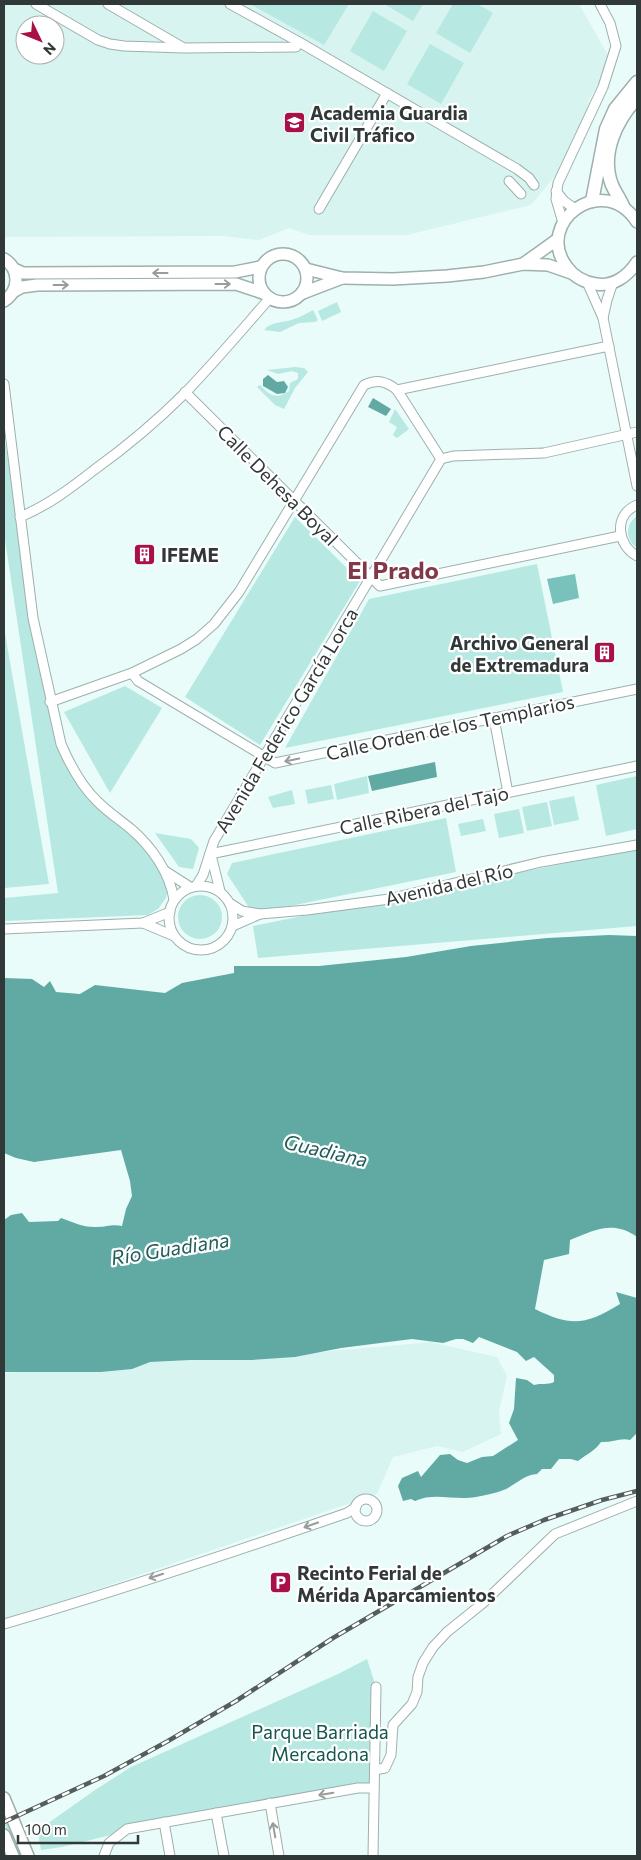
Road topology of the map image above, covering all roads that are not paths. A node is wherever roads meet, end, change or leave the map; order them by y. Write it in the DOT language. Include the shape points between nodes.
graph roads {
  1 [pos="36,4"];
  2 [pos="108,4"];
  3 [pos="230,4"];
  4 [pos="600,4"];
  5 [pos="299,42"];
  6 [pos="184,48"];
  7 [pos="637,82"];
  8 [pos="387,93"];
  9 [pos="637,98"];
  10 [pos="509,181"];
  11 [pos="534,185"];
  12 [pos="556,191"];
  13 [pos="521,194"];
  14 [pos="592,201"];
  15 [pos="319,209"];
  16 [pos="575,209"];
  17 [pos="630,211"];
  18 [pos="563,222"];
  19 [pos="637,222"];
  20 [pos="558,239"];
  21 [pos="4,259"];
  22 [pos="637,262"];
  23 [pos="523,264"];
  24 [pos="260,267"];
  25 [pos="14,269"];
  26 [pos="306,269"];
  27 [pos="571,273"];
  28 [pos="342,278"];
  29 [pos="587,282"];
  30 [pos="613,282"];
  31 [pos="14,292"];
  32 [pos="303,292"];
  33 [pos="266,296"];
  34 [pos="4,301"];
  35 [pos="603,318"];
  36 [pos="609,346"];
  37 [pos="4,384"];
  38 [pos="397,390"];
  39 [pos="185,392"];
  40 [pos="637,432"];
  41 [pos="626,433"];
  42 [pos="442,459"];
  43 [pos="637,486"];
  44 [pos="294,500"];
  45 [pos="637,505"];
  46 [pos="20,517"];
  47 [pos="620,536"];
  48 [pos="637,556"];
  49 [pos="371,578"];
  50 [pos="132,673"];
  51 [pos="637,689"];
  52 [pos="50,702"];
  53 [pos="494,718"];
  54 [pos="264,756"];
  55 [pos="637,766"];
  56 [pos="508,792"];
  57 [pos="637,845"];
  58 [pos="210,854"];
  59 [pos="165,870"];
  60 [pos="193,887"];
  61 [pos="220,891"];
  62 [pos="174,900"];
  63 [pos="231,904"];
  64 [pos="170,912"];
  65 [pos="260,914"];
  66 [pos="143,923"];
  67 [pos="233,926"];
  68 [pos="4,929"];
  69 [pos="174,936"];
  70 [pos="637,1501"];
  71 [pos="356,1507"];
  72 [pos="4,1624"];
  73 [pos="376,1687"];
  74 [pos="374,1770"];
  75 [pos="374,1788"];
  76 [pos="4,1798"];
  77 [pos="270,1803"];
  78 [pos="216,1813"];
  79 [pos="164,1822"];
  80 [pos="4,1835"];
  81 [pos="13,1856"];
  82 [pos="28,1856"];
  83 [pos="104,1856"];
  84 [pos="170,1856"];
  85 [pos="224,1856"];
  86 [pos="279,1856"];
  87 [pos="373,1856"];
  1 -- 6 [label="street" via="110,44"];
  2 -- 6 [label="street"];
  3 -- 5 [label="street"];
  4 -- 12 [label="street" via="610,23 616,46 603,86"];
  5 -- 6 [label="street" via="296,47"];
  5 -- 8 [label="street"];
  7 -- 14 [label="highway" via="615,109 606,129"];
  8 -- 11 [label="street" via="517,169"];
  8 -- 15 [label="street"];
  9 -- 17 [label="highway" via="625,112 614,134 608,169 612,184"];
  10 -- 13 [label="street"];
  12 -- 16 [label="street"];
  12 -- 18 [label="street"];
  14 -- 16 [label="main road"];
  14 -- 17 [label="main road" via="614,202"];
  16 -- 18 [label="main road"];
  17 -- 19 [label="main road"];
  18 -- 20 [label="main road"];
  20 -- 23 [label="main road"];
  20 -- 27 [label="main road" via="561,257"];
  21 -- 25 [label="main road"];
  22 -- 30 [label="main road" via="624,278"];
  23 -- 27 [label="main road" via="548,265"];
  23 -- 28 [label="main road" via="447,276"];
  24 -- 25 [label="main road, one-way" via="235,272 23,273"];
  24 -- 26 [label="main road" via="273,255 282,254 300,261"];
  24 -- 33 [label="main road" via="258,284"];
  25 -- 31 [label="main road" via="17,282"];
  26 -- 28 [label="main road"];
  26 -- 32 [label="main road"];
  27 -- 29 [label="main road"];
  28 -- 32 [label="main road"];
  29 -- 30 [label="main road" via="600,285"];
  29 -- 35 [label="street"];
  30 -- 35 [label="street"];
  31 -- 33 [label="main road, one-way" via="37,285 236,284"];
  31 -- 34 [label="main road"];
  32 -- 33 [label="main road" via="288,302 278,303"];
  33 -- 39 [label="street" via="220,356"];
  35 -- 36 [label="street"];
  36 -- 38 [label="street"];
  36 -- 41 [label="street"];
  37 -- 46 [label="street"];
  38 -- 42 [label="street"];
  38 -- 44 [label="street" via="388,383 372,381 364,385"];
  39 -- 44 [label="street, Calle Dehesa Boyal"];
  39 -- 46 [label="street" via="143,432 87,476 37,510"];
  40 -- 41 [label="street"];
  41 -- 42 [label="street" via="544,453"];
  41 -- 43 [label="street"];
  42 -- 49 [label="street, Avenida Federico García Lorca"];
  44 -- 49 [label="street, Calle Dehesa Boyal"];
  44 -- 50 [label="street" via="238,592 214,624 181,649"];
  45 -- 47 [label="street" via="626,512"];
  46 -- 52 [label="street" via="33,618"];
  47 -- 48 [label="street" via="629,551"];
  47 -- 49 [label="street" via="380,586"];
  49 -- 54 [label="street, Avenida Federico García Lorca"];
  50 -- 52 [label="street"];
  50 -- 54 [label="street, Calle Orden de los Templarios" via="138,681"];
  51 -- 53 [label="street, Calle Orden de los Templarios"];
  52 -- 59 [label="street" via="61,744 76,775 98,802 142,840"];
  53 -- 54 [label="street, Calle Orden de los Templarios, one-way" via="275,763"];
  53 -- 56 [label="street"];
  54 -- 58 [label="street, Avenida Federico García Lorca" via="214,841"];
  55 -- 56 [label="street, Calle Ribera del Tajo"];
  56 -- 58 [label="street, Calle Ribera del Tajo"];
  57 -- 65 [label="street, Avenida del Río" via="542,862 389,898"];
  58 -- 60 [label="street, Avenida Federico García Lorca"];
  58 -- 61 [label="street, Avenida Federico García Lorca"];
  59 -- 60 [label="street"];
  59 -- 62 [label="street"];
  60 -- 61 [label="street" via="213,887"];
  60 -- 62 [label="street" via="181,892"];
  61 -- 63 [label="street"];
  62 -- 64 [label="street"];
  63 -- 65 [label="street, Avenida del Río" via="242,912"];
  63 -- 67 [label="street"];
  64 -- 66 [label="street"];
  64 -- 69 [label="street"];
  65 -- 67 [label="street, Avenida del Río"];
  66 -- 68 [label="street"];
  66 -- 69 [label="street"];
  67 -- 69 [label="street" via="221,944 206,950 191,949"];
  70 -- 74 [label="street" via="555,1534 483,1603 447,1632 423,1663 412,1704 392,1725 389,1763 385,1768"];
  71 -- 72 [label="street, one-way" via="246,1548"];
  73 -- 74 [label="street"];
  74 -- 75 [label="street"];
  75 -- 77 [label="street, one-way"];
  75 -- 87 [label="street"];
  76 -- 82 [label="main road"];
  77 -- 78 [label="street"];
  86 -- 77 [label="street, one-way"];
  78 -- 79 [label="street"];
  78 -- 85 [label="street"];
  79 -- 83 [label="street" via="127,1829 109,1844"];
  79 -- 84 [label="street"];
  80 -- 81 [label="main road"];
}
